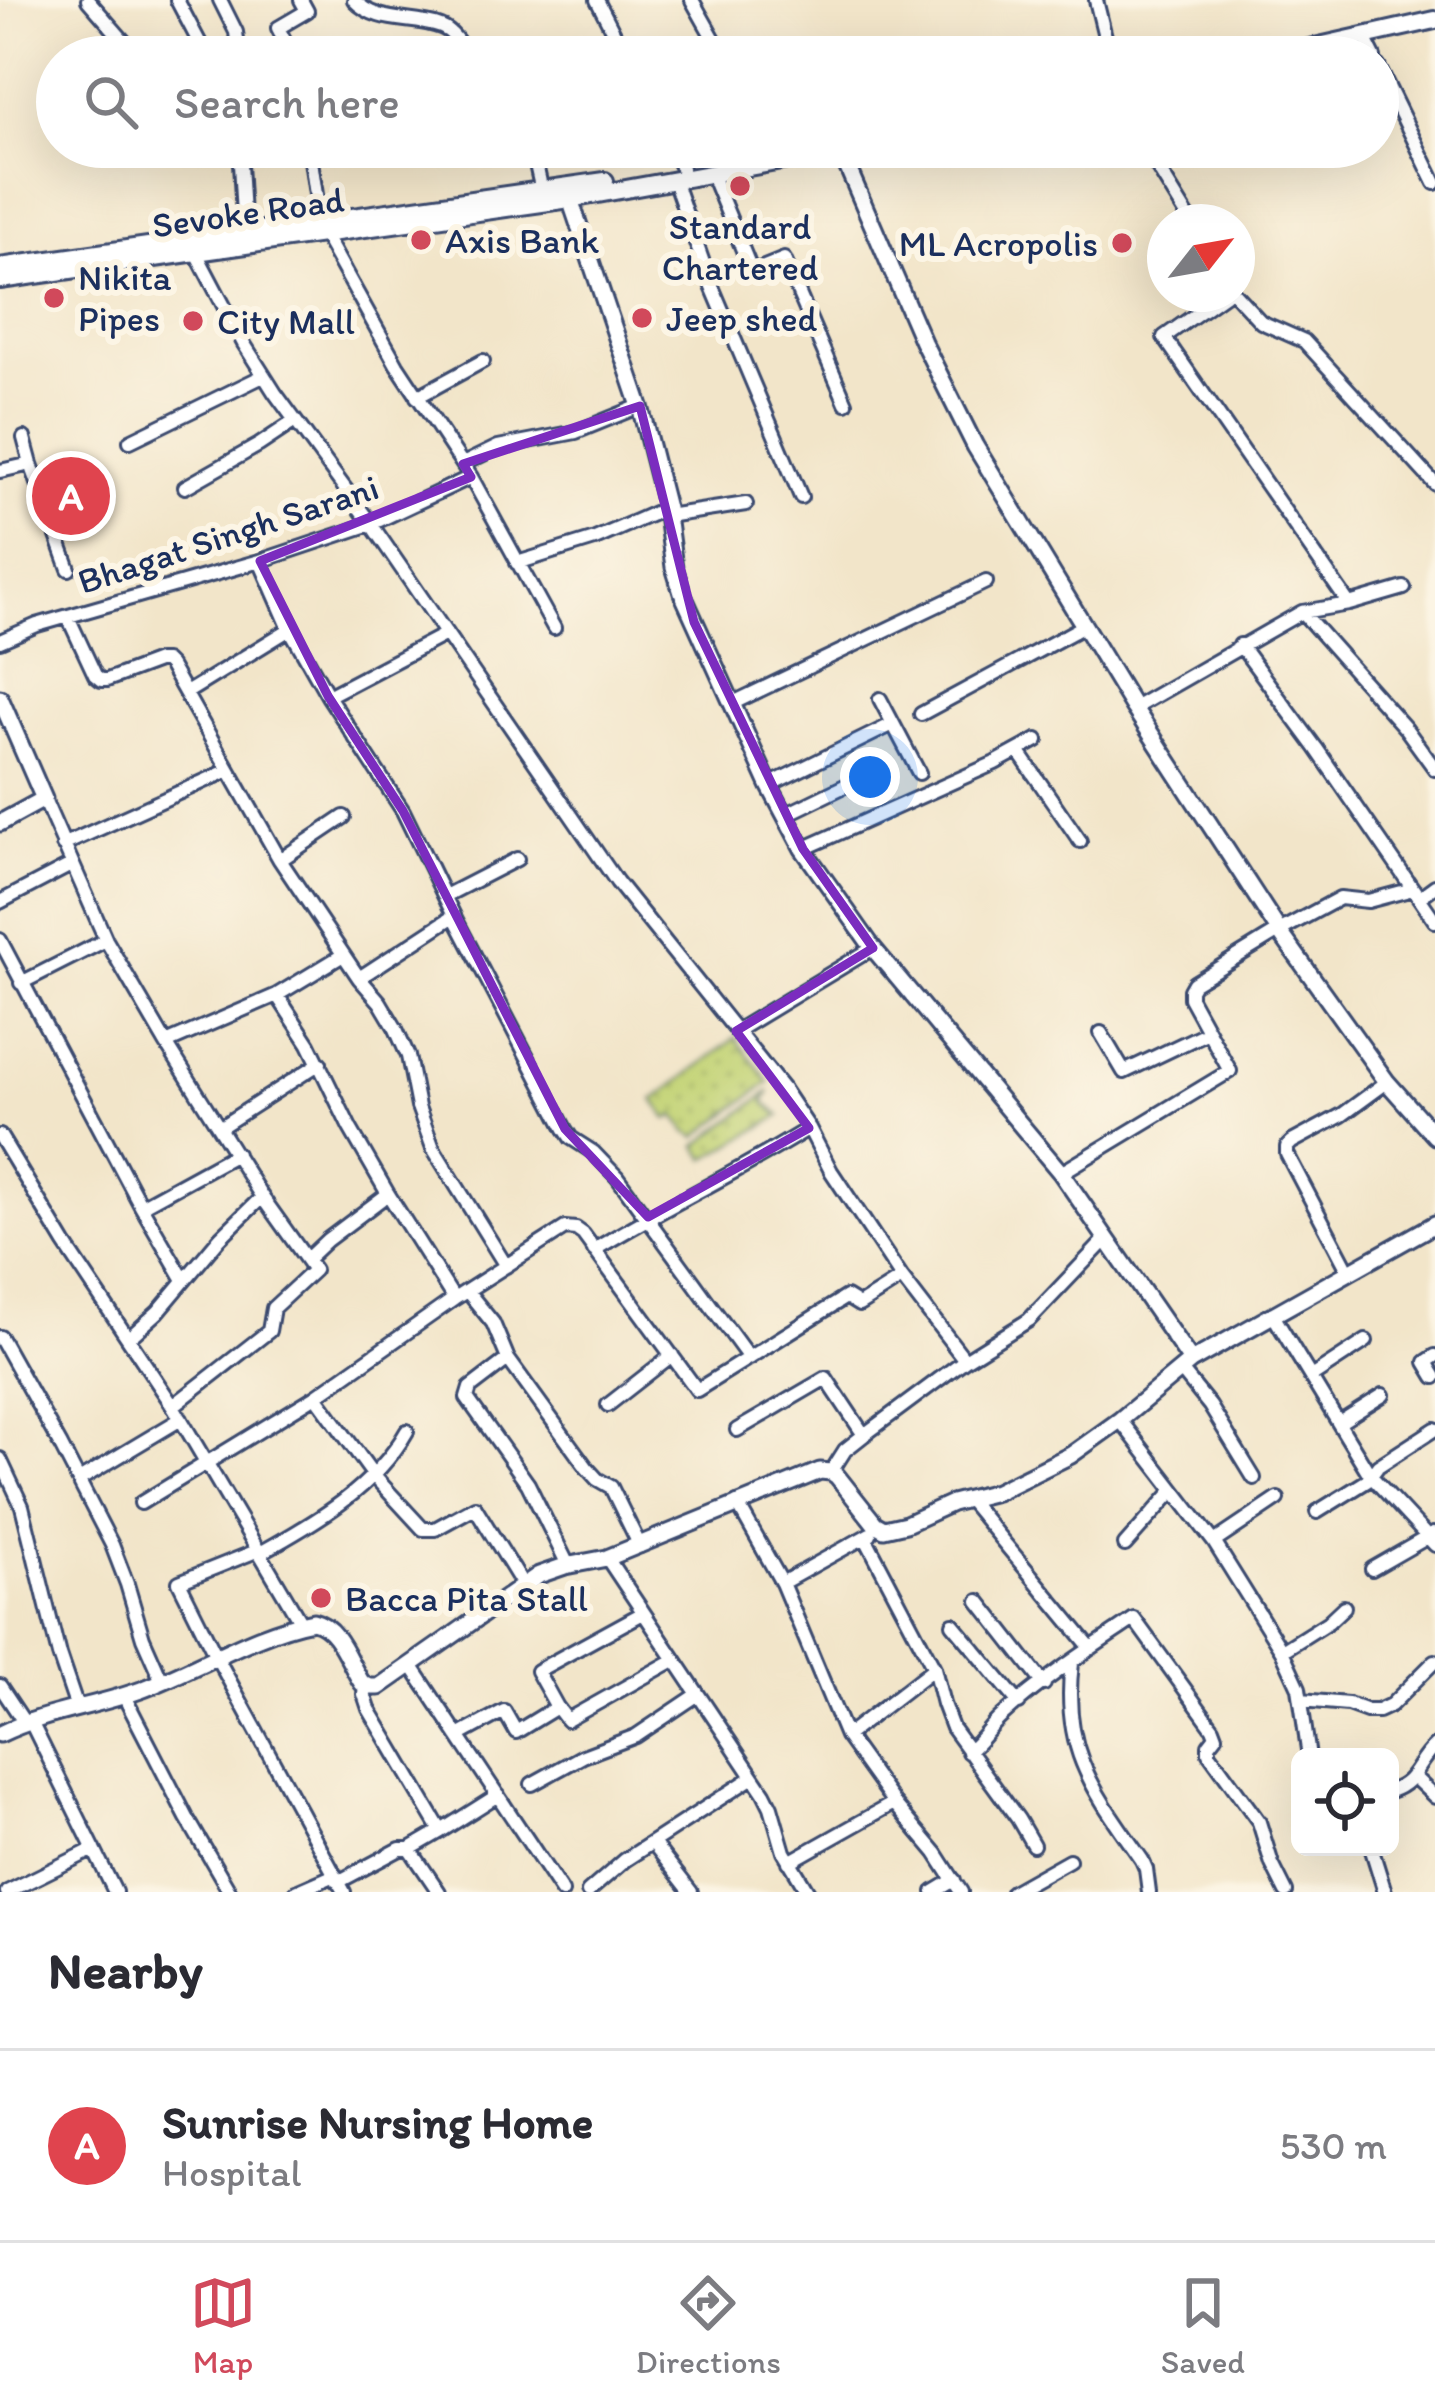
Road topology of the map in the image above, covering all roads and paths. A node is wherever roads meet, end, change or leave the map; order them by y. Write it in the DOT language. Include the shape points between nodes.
graph roads {
  1 [pos="88,0"];
  2 [pos="178,0"];
  3 [pos="220,0"];
  4 [pos="301,0"];
  5 [pos="354,0"];
  6 [pos="597,0"];
  7 [pos="692,0"];
  8 [pos="1096,0"];
  9 [pos="1435,20"];
  10 [pos="1435,32"];
  11 [pos="119,36"];
  12 [pos="196,36"];
  13 [pos="236,36"];
  14 [pos="282,36"];
  15 [pos="453,36"];
  16 [pos="615,36"];
  17 [pos="712,36"];
  18 [pos="1105,36"];
  19 [pos="1364,36"];
  20 [pos="1399,43"];
  21 [pos="1399,109"];
  22 [pos="240,168"];
  23 [pos="312,168"];
  24 [pos="537,168"];
  25 [pos="676,168"];
  26 [pos="700,168"];
  27 [pos="746,168"];
  28 [pos="848,168"];
  29 [pos="1158,168"];
  30 [pos="678,174"];
  31 [pos="712,175"];
  32 [pos="1435,183"];
  33 [pos="542,190"];
  34 [pos="568,193"];
  35 [pos="1180,204"];
  36 [pos="322,228"];
  37 [pos="244,232"];
  38 [pos="194,246"];
  39 [pos="0,268"];
  40 [pos="0,280"];
  41 [pos="1199,312"];
  42 [pos="1252,312"];
  43 [pos="483,361"];
  44 [pos="263,376"];
  45 [pos="417,397"];
  46 [pos="846,403"];
  47 [pos="640,406"];
  48 [pos="296,421"];
  49 [pos="24,438"];
  50 [pos="130,441"];
  51 [pos="31,464"];
  52 [pos="464,464"];
  53 [pos="0,471"];
  54 [pos="471,477"];
  55 [pos="1435,484"];
  56 [pos="185,487"];
  57 [pos="801,497"];
  58 [pos="746,504"];
  59 [pos="666,512"];
  60 [pos="370,524"];
  61 [pos="260,560"];
  62 [pos="517,563"];
  63 [pos="69,569"];
  64 [pos="986,582"];
  65 [pos="1404,588"];
  66 [pos="1349,604"];
  67 [pos="1302,612"];
  68 [pos="68,617"];
  69 [pos="1084,626"];
  70 [pos="554,628"];
  71 [pos="290,629"];
  72 [pos="446,634"];
  73 [pos="0,641"];
  74 [pos="1240,645"];
  75 [pos="186,693"];
  76 [pos="328,696"];
  77 [pos="0,698"];
  78 [pos="880,699"];
  79 [pos="733,703"];
  80 [pos="1134,708"];
  81 [pos="921,714"];
  82 [pos="893,724"];
  83 [pos="1037,740"];
  84 [pos="1018,751"];
  85 [pos="1435,769"];
  86 [pos="227,771"];
  87 [pos="920,772"];
  88 [pos="857,780"];
  89 [pos="769,785"];
  90 [pos="44,799"];
  91 [pos="785,815"];
  92 [pos="344,818"];
  93 [pos="0,823"];
  94 [pos="1080,842"];
  95 [pos="63,845"];
  96 [pos="803,850"];
  97 [pos="517,859"];
  98 [pos="280,860"];
  99 [pos="71,865"];
  100 [pos="1435,886"];
  101 [pos="1416,893"];
  102 [pos="445,896"];
  103 [pos="0,902"];
  104 [pos="454,916"];
  105 [pos="1435,921"];
  106 [pos="1279,931"];
  107 [pos="0,940"];
  108 [pos="106,940"];
  109 [pos="873,948"];
  110 [pos="343,955"];
  111 [pos="358,978"];
  112 [pos="21,983"];
  113 [pos="277,995"];
  114 [pos="736,1031"];
  115 [pos="1208,1032"];
  116 [pos="1101,1034"];
  117 [pos="166,1043"];
  118 [pos="320,1063"];
  119 [pos="1387,1082"];
  120 [pos="219,1128"];
  121 [pos="809,1128"];
  122 [pos="0,1136"];
  123 [pos="1435,1136"];
  124 [pos="236,1154"];
  125 [pos="1061,1173"];
  126 [pos="388,1194"];
  127 [pos="262,1197"];
  128 [pos="141,1206"];
  129 [pos="648,1217"];
  130 [pos="1435,1224"];
  131 [pos="1107,1238"];
  132 [pos="594,1250"];
  133 [pos="307,1259"];
  134 [pos="506,1267"];
  135 [pos="1349,1272"];
  136 [pos="902,1278"];
  137 [pos="184,1280"];
  138 [pos="467,1291"];
  139 [pos="454,1299"];
  140 [pos="1273,1315"];
  141 [pos="0,1336"];
  142 [pos="129,1338"];
  143 [pos="1366,1341"];
  144 [pos="672,1355"];
  145 [pos="1435,1356"];
  146 [pos="749,1358"];
  147 [pos="508,1359"];
  148 [pos="965,1360"];
  149 [pos="1186,1365"];
  150 [pos="1311,1377"];
  151 [pos="1435,1377"];
  152 [pos="1383,1395"];
  153 [pos="316,1396"];
  154 [pos="608,1405"];
  155 [pos="177,1412"];
  156 [pos="1120,1420"];
  157 [pos="1339,1423"];
  158 [pos="1435,1429"];
  159 [pos="737,1430"];
  160 [pos="407,1431"];
  161 [pos="863,1435"];
  162 [pos="0,1459"];
  163 [pos="208,1463"];
  164 [pos="831,1472"];
  165 [pos="1370,1475"];
  166 [pos="374,1476"];
  167 [pos="1254,1478"];
  168 [pos="79,1480"];
  169 [pos="1173,1491"];
  170 [pos="466,1492"];
  171 [pos="968,1499"];
  172 [pos="1278,1499"];
  173 [pos="141,1503"];
  174 [pos="737,1503"];
  175 [pos="475,1507"];
  176 [pos="1317,1512"];
  177 [pos="871,1532"];
  178 [pos="1433,1539"];
  179 [pos="1214,1542"];
  180 [pos="1125,1545"];
  181 [pos="640,1546"];
  182 [pos="260,1551"];
  183 [pos="607,1558"];
  184 [pos="568,1565"];
  185 [pos="1372,1569"];
  186 [pos="782,1583"];
  187 [pos="523,1585"];
  188 [pos="979,1601"];
  189 [pos="1344,1607"];
  190 [pos="643,1613"];
  191 [pos="301,1624"];
  192 [pos="952,1624"];
  193 [pos="1091,1648"];
  194 [pos="1282,1651"];
  195 [pos="216,1656"];
  196 [pos="674,1660"];
  197 [pos="1435,1661"];
  198 [pos="1072,1663"];
  199 [pos="411,1665"];
  200 [pos="934,1668"];
  201 [pos="162,1681"];
  202 [pos="1044,1684"];
  203 [pos="365,1685"];
  204 [pos="0,1686"];
  205 [pos="697,1695"];
  206 [pos="124,1696"];
  207 [pos="1301,1700"];
  208 [pos="1019,1703"];
  209 [pos="557,1707"];
  210 [pos="77,1708"];
  211 [pos="27,1721"];
  212 [pos="0,1734"];
  213 [pos="458,1736"];
  214 [pos="847,1736"];
  215 [pos="1435,1746"];
  216 [pos="1308,1748"];
  217 [pos="968,1752"];
  218 [pos="1414,1777"];
  219 [pos="753,1778"];
  220 [pos="532,1784"];
  221 [pos="1399,1786"];
  222 [pos="498,1795"];
  223 [pos="1435,1797"];
  224 [pos="894,1803"];
  225 [pos="441,1831"];
  226 [pos="653,1843"];
  227 [pos="1033,1845"];
  228 [pos="410,1849"];
  229 [pos="94,1850"];
  230 [pos="1374,1856"];
  231 [pos="1069,1860"];
  232 [pos="789,1862"];
  233 [pos="339,1883"];
  234 [pos="957,1886"];
  235 [pos="597,1890"];
  236 [pos="7,1892"];
  237 [pos="115,1892"];
  238 [pos="230,1892"];
  239 [pos="296,1892"];
  240 [pos="439,1892"];
  241 [pos="562,1892"];
  242 [pos="691,1892"];
  243 [pos="808,1892"];
  244 [pos="934,1892"];
  245 [pos="1012,1892"];
  246 [pos="1149,1892"];
  247 [pos="1286,1892"];
  248 [pos="1384,1892"];
  1 -- 11 [label="street"];
  2 -- 12 [label="street"];
  3 -- 13 [label="street"];
  4 -- 14 [label="street" via="308,11 278,28"];
  5 -- 15 [label="street" via="372,14"];
  6 -- 16 [label="street"];
  7 -- 17 [label="street"];
  8 -- 18 [label="street"];
  9 -- 19 [label="main road"];
  10 -- 20 [label="main road"];
  21 -- 32 [label="street"];
  22 -- 37 [label="street"];
  23 -- 36 [label="street"];
  24 -- 33 [label="street"];
  25 -- 30 [label="street"];
  26 -- 30 [label="main road, Sevoke Road"];
  27 -- 31 [label="main road, Sevoke Road"];
  28 -- 69 [label="street" via="947,394"];
  29 -- 35 [label="street"];
  30 -- 31 [label="main road, Sevoke Road"];
  30 -- 34 [label="main road, Sevoke Road"];
  30 -- 57 [label="street" via="708,277"];
  31 -- 46 [label="street" via="752,272 784,259"];
  33 -- 34 [label="main road, Sevoke Road"];
  33 -- 36 [label="main road, Sevoke Road"];
  34 -- 36 [label="main road, Sevoke Road"];
  34 -- 47 [label="street"];
  36 -- 37 [label="main road, Sevoke Road"];
  36 -- 38 [label="main road, Sevoke Road"];
  36 -- 45 [label="street"];
  37 -- 38 [label="main road, Sevoke Road"];
  38 -- 39 [label="main road, Sevoke Road"];
  38 -- 40 [label="main road, Sevoke Road"];
  38 -- 44 [label="street"];
  41 -- 66 [label="street" via="1164,337"];
  42 -- 55 [label="street" via="1304,340"];
  43 -- 45 [label="street"];
  44 -- 48 [label="street"];
  44 -- 50 [label="street"];
  45 -- 52 [label="street"];
  47 -- 52 [label="street"];
  47 -- 59 [label="street"];
  48 -- 56 [label="street"];
  48 -- 60 [label="street"];
  49 -- 51 [label="street"];
  51 -- 53 [label="street"];
  51 -- 63 [label="street"];
  52 -- 54 [label="street"];
  54 -- 60 [label="street, Bhagat Singh Sarani"];
  54 -- 62 [label="street"];
  58 -- 59 [label="street"];
  59 -- 62 [label="street"];
  59 -- 79 [label="street" via="682,593"];
  60 -- 61 [label="street, Bhagat Singh Sarani"];
  60 -- 72 [label="street"];
  61 -- 68 [label="street, Bhagat Singh Sarani"];
  61 -- 71 [label="street"];
  62 -- 70 [label="street"];
  64 -- 79 [label="street"];
  65 -- 66 [label="street"];
  66 -- 67 [label="street"];
  67 -- 74 [label="street"];
  67 -- 85 [label="street"];
  68 -- 73 [label="street, Bhagat Singh Sarani"];
  68 -- 75 [label="street" via="98,678 161,660"];
  69 -- 80 [label="street"];
  69 -- 81 [label="street"];
  71 -- 75 [label="street"];
  71 -- 76 [label="street"];
  72 -- 76 [label="street"];
  72 -- 114 [label="street" via="617,882"];
  74 -- 80 [label="street"];
  74 -- 101 [label="street"];
  75 -- 86 [label="street"];
  76 -- 102 [label="street" via="396,798"];
  77 -- 90 [label="street"];
  78 -- 82 [label="street"];
  79 -- 89 [label="street"];
  80 -- 106 [label="street"];
  82 -- 87 [label="street"];
  82 -- 89 [label="street"];
  83 -- 84 [label="street"];
  84 -- 94 [label="street"];
  84 -- 96 [label="street"];
  86 -- 95 [label="street"];
  86 -- 98 [label="street"];
  88 -- 91 [label="street"];
  89 -- 91 [label="street"];
  90 -- 93 [label="street"];
  90 -- 95 [label="street"];
  91 -- 96 [label="street"];
  92 -- 98 [label="street"];
  95 -- 99 [label="street"];
  96 -- 109 [label="street"];
  97 -- 102 [label="street"];
  98 -- 110 [label="street"];
  99 -- 103 [label="street"];
  99 -- 108 [label="street"];
  100 -- 101 [label="street"];
  101 -- 105 [label="street"];
  101 -- 106 [label="street" via="1340,898"];
  102 -- 104 [label="street"];
  104 -- 111 [label="street"];
  104 -- 129 [label="street" via="565,1129"];
  106 -- 115 [label="street" via="1192,986"];
  106 -- 119 [label="street"];
  107 -- 112 [label="street"];
  108 -- 112 [label="street"];
  108 -- 117 [label="street"];
  109 -- 114 [label="street"];
  109 -- 125 [label="street"];
  110 -- 111 [label="street"];
  110 -- 113 [label="street"];
  111 -- 134 [label="street" via="403,1043 433,1148"];
  112 -- 128 [label="street"];
  113 -- 117 [label="street"];
  113 -- 118 [label="street"];
  114 -- 121 [label="street"];
  115 -- 116 [label="street" via="1124,1072"];
  115 -- 125 [label="street" via="1230,1071"];
  117 -- 120 [label="street"];
  118 -- 120 [label="street"];
  118 -- 126 [label="street"];
  119 -- 123 [label="street"];
  119 -- 135 [label="street" via="1287,1147"];
  120 -- 124 [label="street"];
  121 -- 129 [label="street"];
  121 -- 136 [label="street"];
  122 -- 142 [label="street"];
  124 -- 127 [label="street"];
  124 -- 128 [label="street"];
  125 -- 131 [label="street"];
  126 -- 133 [label="street"];
  126 -- 139 [label="street"];
  127 -- 133 [label="street"];
  127 -- 137 [label="street"];
  128 -- 137 [label="street"];
  129 -- 132 [label="street"];
  129 -- 146 [label="street"];
  130 -- 135 [label="street"];
  131 -- 148 [label="street" via="1029,1320"];
  131 -- 149 [label="street"];
  132 -- 134 [label="street" via="580,1231 565,1228"];
  132 -- 144 [label="street"];
  133 -- 155 [label="street" via="314,1270 273,1308 269,1331"];
  134 -- 138 [label="street"];
  135 -- 140 [label="street"];
  136 -- 146 [label="street" via="859,1305 846,1297"];
  136 -- 148 [label="street"];
  137 -- 142 [label="street"];
  138 -- 139 [label="street"];
  138 -- 147 [label="street"];
  139 -- 153 [label="street"];
  140 -- 149 [label="street"];
  140 -- 150 [label="street"];
  141 -- 168 [label="street"];
  142 -- 155 [label="street"];
  143 -- 150 [label="street"];
  144 -- 146 [label="street" via="697,1390"];
  144 -- 154 [label="street"];
  145 -- 151 [label="street" via="1426,1362"];
  147 -- 181 [label="street" via="596,1479 611,1487"];
  147 -- 184 [label="street" via="466,1397 528,1484"];
  148 -- 161 [label="street"];
  149 -- 156 [label="street"];
  149 -- 167 [label="street"];
  150 -- 157 [label="street"];
  152 -- 157 [label="street"];
  153 -- 163 [label="street"];
  153 -- 166 [label="street"];
  155 -- 163 [label="street"];
  155 -- 168 [label="street"];
  156 -- 169 [label="street"];
  156 -- 171 [label="street" via="1033,1476"];
  157 -- 165 [label="street"];
  158 -- 165 [label="street"];
  159 -- 161 [label="street" via="826,1378"];
  160 -- 166 [label="street"];
  161 -- 164 [label="street"];
  162 -- 210 [label="street" via="22,1506"];
  163 -- 173 [label="street"];
  163 -- 182 [label="street"];
  164 -- 174 [label="street"];
  164 -- 177 [label="street"];
  165 -- 176 [label="street"];
  165 -- 178 [label="street"];
  166 -- 175 [label="street" via="423,1529"];
  166 -- 182 [label="street"];
  168 -- 201 [label="street"];
  169 -- 179 [label="street"];
  169 -- 180 [label="street"];
  170 -- 175 [label="street"];
  171 -- 177 [label="street"];
  171 -- 193 [label="street"];
  172 -- 179 [label="street"];
  174 -- 181 [label="street"];
  174 -- 186 [label="street"];
  175 -- 187 [label="street"];
  177 -- 186 [label="street"];
  177 -- 200 [label="street"];
  178 -- 185 [label="street"];
  179 -- 194 [label="street"];
  181 -- 183 [label="street"];
  182 -- 191 [label="street"];
  182 -- 195 [label="street" via="179,1582"];
  183 -- 184 [label="street"];
  183 -- 190 [label="street"];
  184 -- 187 [label="street"];
  186 -- 214 [label="street"];
  187 -- 199 [label="street"];
  188 -- 202 [label="street"];
  189 -- 194 [label="street"];
  190 -- 196 [label="street"];
  190 -- 209 [label="street" via="537,1671"];
  191 -- 195 [label="street"];
  191 -- 203 [label="street" via="327,1626"];
  192 -- 208 [label="street"];
  193 -- 198 [label="street"];
  193 -- 247 [label="street" via="1134,1619 1214,1727 1209,1753 1259,1822"];
  194 -- 207 [label="street"];
  195 -- 201 [label="street"];
  195 -- 233 [label="street"];
  196 -- 205 [label="street"];
  196 -- 209 [label="street" via="567,1720"];
  197 -- 207 [label="street" via="1378,1711"];
  198 -- 202 [label="street"];
  198 -- 246 [label="street" via="1082,1766 1142,1860"];
  199 -- 203 [label="street" via="379,1687"];
  199 -- 213 [label="street"];
  200 -- 214 [label="street"];
  200 -- 217 [label="street" via="947,1720"];
  201 -- 206 [label="street"];
  202 -- 208 [label="street"];
  203 -- 225 [label="street" via="369,1709"];
  204 -- 211 [label="street"];
  205 -- 219 [label="street"];
  205 -- 220 [label="street" via="636,1736"];
  206 -- 210 [label="street"];
  206 -- 238 [label="street"];
  207 -- 216 [label="street"];
  208 -- 217 [label="street"];
  209 -- 213 [label="street" via="516,1732 504,1711"];
  210 -- 211 [label="street"];
  211 -- 212 [label="street"];
  211 -- 229 [label="street"];
  213 -- 222 [label="street"];
  214 -- 224 [label="street"];
  215 -- 218 [label="street"];
  217 -- 227 [label="street"];
  218 -- 221 [label="street"];
  218 -- 223 [label="street"];
  219 -- 226 [label="street"];
  219 -- 232 [label="street"];
  222 -- 225 [label="street"];
  222 -- 241 [label="street"];
  224 -- 232 [label="street"];
  224 -- 234 [label="street"];
  225 -- 228 [label="street"];
  226 -- 235 [label="street"];
  226 -- 242 [label="street"];
  228 -- 233 [label="street"];
  228 -- 240 [label="street"];
  229 -- 236 [label="street"];
  229 -- 237 [label="street"];
  230 -- 248 [label="street"];
  231 -- 245 [label="street"];
  232 -- 243 [label="street"];
  233 -- 239 [label="street"];
  234 -- 244 [label="street"];
}
